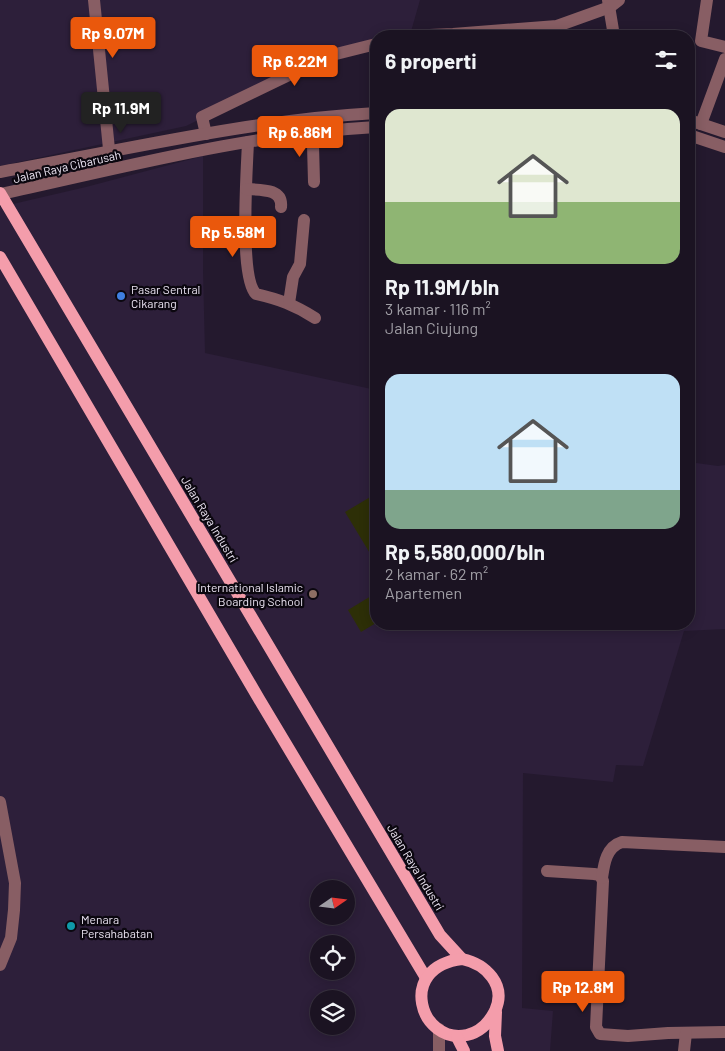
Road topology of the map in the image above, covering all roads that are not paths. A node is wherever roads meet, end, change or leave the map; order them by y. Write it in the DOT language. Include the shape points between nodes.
graph roads {
  1 [pos="94,0"];
  2 [pos="707,0"];
  3 [pos="612,2"];
  4 [pos="505,30"];
  5 [pos="614,30"];
  6 [pos="370,46"];
  7 [pos="725,47"];
  8 [pos="725,59"];
  9 [pos="370,113"];
  10 [pos="695,122"];
  11 [pos="702,124"];
  12 [pos="370,127"];
  13 [pos="311,132"];
  14 [pos="725,132"];
  15 [pos="206,134"];
  16 [pos="695,137"];
  17 [pos="248,142"];
  18 [pos="725,147"];
  19 [pos="110,152"];
  20 [pos="111,170"];
  21 [pos="0,172"];
  22 [pos="314,182"];
  23 [pos="246,189"];
  24 [pos="0,194"];
  25 [pos="281,206"];
  26 [pos="304,220"];
  27 [pos="0,256"];
  28 [pos="288,303"];
  29 [pos="314,318"];
  30 [pos="0,802"];
  31 [pos="4,841"];
  32 [pos="725,847"];
  33 [pos="548,871"];
  34 [pos="602,878"];
  35 [pos="462,958"];
  36 [pos="0,965"];
  37 [pos="426,978"];
  38 [pos="496,1009"];
  39 [pos="439,1029"];
  40 [pos="725,1032"];
  41 [pos="686,1033"];
  42 [pos="457,1037"];
  43 [pos="438,1051"];
  44 [pos="464,1051"];
  45 [pos="498,1051"];
  46 [pos="684,1051"];
  1 -- 19 [label="street"];
  2 -- 7 [label="street" via="701,41"];
  3 -- 4 [label="street" via="557,26"];
  3 -- 5 [label="street"];
  6 -- 15 [label="street" via="328,56 202,118"];
  8 -- 11 [label="street"];
  9 -- 15 [label="street, Jalan Raya Cibarusah" via="307,118"];
  10 -- 11 [label="street"];
  11 -- 14 [label="street"];
  12 -- 13 [label="street, Jalan Raya Cibarusah"];
  13 -- 17 [label="street, Jalan Raya Cibarusah"];
  13 -- 22 [label="street"];
  15 -- 19 [label="street, Jalan Raya Cibarusah"];
  16 -- 18 [label="street"];
  17 -- 20 [label="street, Jalan Raya Cibarusah" via="181,153"];
  17 -- 23 [label="street"];
  19 -- 20 [label="street"];
  19 -- 21 [label="street, Jalan Raya Cibarusah"];
  20 -- 24 [label="street, Jalan Raya Cibarusah"];
  23 -- 25 [label="street" via="274,192 279,196"];
  23 -- 28 [label="street" via="250,285 256,294"];
  24 -- 35 [label="main road, Jalan Raya Industri" via="440,935"];
  26 -- 28 [label="street" via="300,264 293,277"];
  27 -- 37 [label="main road"];
  28 -- 29 [label="street"];
  30 -- 31 [label="street"];
  31 -- 36 [label="street" via="15,880 11,938"];
  32 -- 34 [label="street" via="622,842 607,856"];
  33 -- 34 [label="street" via="594,874"];
  34 -- 41 [label="street" via="597,1030 600,1034 628,1036"];
  35 -- 37 [label="main road" via="448,960"];
  35 -- 38 [label="main road" via="473,961 491,975 498,998"];
  37 -- 39 [label="main road" via="422,988 423,1006 430,1022"];
  38 -- 42 [label="main road" via="483,1028"];
  38 -- 45 [label="main road"];
  39 -- 42 [label="main road"];
  39 -- 43 [label="street"];
  40 -- 41 [label="street"];
  41 -- 46 [label="street"];
  42 -- 44 [label="main road"];
}
